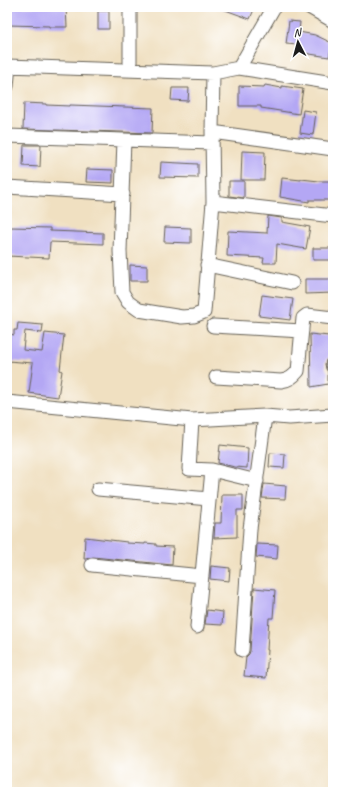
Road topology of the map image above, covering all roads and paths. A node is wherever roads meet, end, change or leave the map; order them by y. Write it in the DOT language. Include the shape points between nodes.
graph roads {
  1 [pos="130,7"];
  2 [pos="274,7"];
  3 [pos="309,7"];
  4 [pos="333,21"];
  5 [pos="8,66"];
  6 [pos="239,68"];
  7 [pos="130,70"];
  8 [pos="213,73"];
  9 [pos="333,82"];
  10 [pos="7,86"];
  11 [pos="7,136"];
  12 [pos="212,137"];
  13 [pos="124,140"];
  14 [pos="333,149"];
  15 [pos="7,187"];
  16 [pos="123,194"];
  17 [pos="213,202"];
  18 [pos="333,216"];
  19 [pos="207,265"];
  20 [pos="292,283"];
  21 [pos="333,318"];
  22 [pos="213,326"];
  23 [pos="302,331"];
  24 [pos="216,377"];
  25 [pos="7,402"];
  26 [pos="333,415"];
  27 [pos="265,416"];
  28 [pos="192,420"];
  29 [pos="212,470"];
  30 [pos="257,481"];
  31 [pos="98,489"];
  32 [pos="209,499"];
  33 [pos="92,565"];
  34 [pos="202,576"];
  35 [pos="198,627"];
  36 [pos="242,650"];
  1 -- 7 [label="street"];
  2 -- 6 [label="street"];
  3 -- 4 [label="street"];
  5 -- 7 [label="street"];
  5 -- 10 [label="street"];
  6 -- 8 [label="street"];
  6 -- 9 [label="street"];
  7 -- 8 [label="street"];
  8 -- 12 [label="street"];
  11 -- 13 [label="street"];
  12 -- 13 [label="street"];
  12 -- 14 [label="street"];
  12 -- 17 [label="street"];
  13 -- 16 [label="street"];
  15 -- 16 [label="street"];
  16 -- 19 [label="street" via="120,251 122,292 128,302 138,310 182,317 204,312"];
  17 -- 18 [label="street"];
  17 -- 19 [label="street"];
  19 -- 20 [label="street"];
  21 -- 23 [label="street" via="304,316"];
  22 -- 23 [label="street"];
  23 -- 24 [label="street" via="298,371 289,379 281,381"];
  25 -- 28 [label="street"];
  26 -- 27 [label="street" via="289,418"];
  27 -- 28 [label="street"];
  27 -- 30 [label="street"];
  28 -- 29 [label="street" via="189,469"];
  29 -- 30 [label="street"];
  29 -- 32 [label="street"];
  30 -- 36 [label="street" via="250,529"];
  31 -- 32 [label="street"];
  32 -- 34 [label="street"];
  33 -- 34 [label="street"];
  34 -- 35 [label="street"];
}
